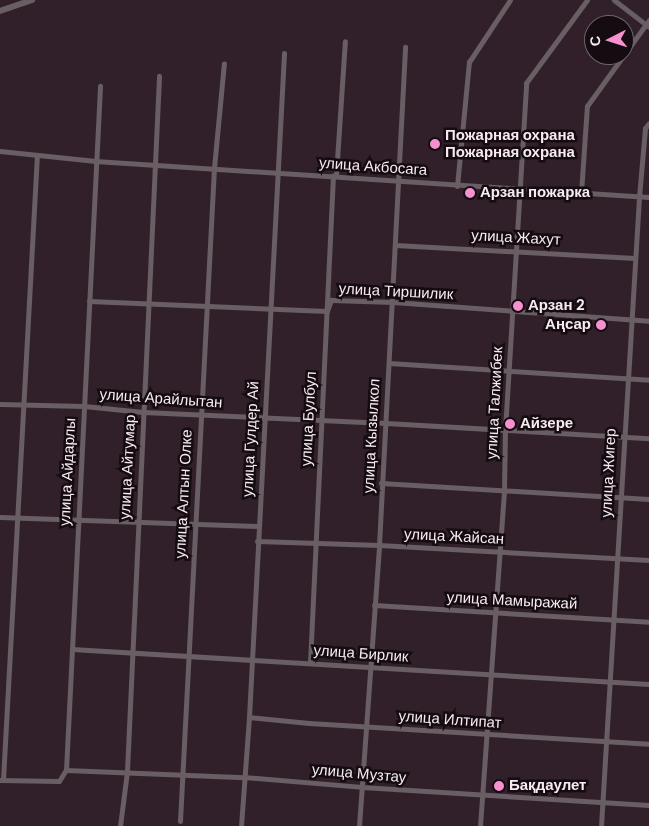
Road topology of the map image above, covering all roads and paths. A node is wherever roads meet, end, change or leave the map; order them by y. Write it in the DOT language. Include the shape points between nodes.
graph roads {
  1 [pos="32,0"];
  2 [pos="510,0"];
  3 [pos="587,0"];
  4 [pos="614,0"];
  5 [pos="0,11"];
  6 [pos="648,24"];
  7 [pos="345,41"];
  8 [pos="405,47"];
  9 [pos="284,52"];
  10 [pos="224,63"];
  11 [pos="159,76"];
  12 [pos="100,86"];
  13 [pos="649,122"];
  14 [pos="0,151"];
  15 [pos="37,155"];
  16 [pos="95,161"];
  17 [pos="154,163"];
  18 [pos="214,168"];
  19 [pos="278,173"];
  20 [pos="334,176"];
  21 [pos="398,182"];
  22 [pos="457,186"];
  23 [pos="521,190"];
  24 [pos="581,193"];
  25 [pos="639,197"];
  26 [pos="649,197"];
  27 [pos="395,245"];
  28 [pos="516,250"];
  29 [pos="635,258"];
  30 [pos="89,301"];
  31 [pos="393,302"];
  32 [pos="147,304"];
  33 [pos="206,306"];
  34 [pos="270,309"];
  35 [pos="327,311"];
  36 [pos="512,312"];
  37 [pos="631,321"];
  38 [pos="649,321"];
  39 [pos="389,362"];
  40 [pos="509,369"];
  41 [pos="628,378"];
  42 [pos="649,380"];
  43 [pos="0,404"];
  44 [pos="24,406"];
  45 [pos="84,406"];
  46 [pos="143,412"];
  47 [pos="201,415"];
  48 [pos="264,418"];
  49 [pos="322,420"];
  50 [pos="386,423"];
  51 [pos="505,430"];
  52 [pos="624,437"];
  53 [pos="649,438"];
  54 [pos="381,483"];
  55 [pos="504,491"];
  56 [pos="621,498"];
  57 [pos="649,499"];
  58 [pos="0,517"];
  59 [pos="18,519"];
  60 [pos="77,521"];
  61 [pos="138,522"];
  62 [pos="195,524"];
  63 [pos="258,526"];
  64 [pos="257,541"];
  65 [pos="314,543"];
  66 [pos="379,545"];
  67 [pos="499,552"];
  68 [pos="617,559"];
  69 [pos="649,560"];
  70 [pos="374,605"];
  71 [pos="494,613"];
  72 [pos="614,619"];
  73 [pos="649,622"];
  74 [pos="72,649"];
  75 [pos="132,653"];
  76 [pos="188,656"];
  77 [pos="251,659"];
  78 [pos="310,663"];
  79 [pos="371,667"];
  80 [pos="491,674"];
  81 [pos="610,682"];
  82 [pos="649,684"];
  83 [pos="249,718"];
  84 [pos="366,727"];
  85 [pos="488,734"];
  86 [pos="606,742"];
  87 [pos="649,744"];
  88 [pos="66,770"];
  89 [pos="127,771"];
  90 [pos="182,774"];
  91 [pos="244,777"];
  92 [pos="1,780"];
  93 [pos="362,787"];
  94 [pos="483,796"];
  95 [pos="602,802"];
  96 [pos="649,805"];
  97 [pos="180,821"];
  98 [pos="120,826"];
  99 [pos="242,826"];
  100 [pos="359,826"];
  101 [pos="480,826"];
  102 [pos="601,826"];
  1 -- 5 [label="street"];
  2 -- 22 [label="street" via="469,62"];
  3 -- 23 [label="street, улица Талжибек" via="526,83"];
  4 -- 6 [label="street"];
  6 -- 24 [label="street" via="587,106"];
  7 -- 20 [label="street, улица Булбул"];
  8 -- 21 [label="street, улица Кызылкол"];
  9 -- 19 [label="street, улица Гулдер Ай"];
  10 -- 18 [label="street, улица Алтын Олке"];
  11 -- 17 [label="street, улица Айтумар"];
  12 -- 16 [label="street, улица Айдарлы"];
  13 -- 25 [label="street, улица Жигер" via="645,128"];
  14 -- 15 [label="street, улица Акбосага"];
  15 -- 16 [label="street, улица Акбосага"];
  15 -- 44 [label="street"];
  16 -- 17 [label="street, улица Акбосага"];
  16 -- 30 [label="street, улица Айдарлы"];
  17 -- 18 [label="street, улица Акбосага"];
  17 -- 32 [label="street, улица Айтумар"];
  18 -- 19 [label="street, улица Акбосага"];
  18 -- 33 [label="street, улица Алтын Олке"];
  19 -- 20 [label="street, улица Акбосага"];
  19 -- 34 [label="street, улица Гулдер Ай"];
  20 -- 21 [label="street, улица Акбосага"];
  20 -- 35 [label="street, улица Булбул"];
  21 -- 22 [label="street, улица Акбосага"];
  21 -- 27 [label="street, улица Кызылкол"];
  22 -- 23 [label="street, улица Акбосага"];
  23 -- 24 [label="street, улица Акбосага"];
  23 -- 28 [label="street, улица Талжибек"];
  24 -- 25 [label="street, улица Акбосага"];
  25 -- 26 [label="street, улица Акбосага"];
  25 -- 29 [label="street, улица Жигер"];
  27 -- 28 [label="street, улица Жахут"];
  27 -- 31 [label="street, улица Кызылкол"];
  28 -- 29 [label="street, улица Жахут"];
  28 -- 36 [label="street, улица Талжибек"];
  29 -- 37 [label="street, улица Жигер"];
  30 -- 32 [label="street, улица Тиршилик"];
  30 -- 45 [label="street, улица Айдарлы"];
  31 -- 35 [label="street, улица Тиршилик" via="331,300"];
  31 -- 36 [label="street, улица Тиршилик"];
  31 -- 39 [label="street, улица Кызылкол"];
  32 -- 33 [label="street, улица Тиршилик"];
  32 -- 46 [label="street, улица Айтумар"];
  33 -- 34 [label="street, улица Тиршилик"];
  33 -- 47 [label="street, улица Алтын Олке"];
  34 -- 35 [label="street, улица Тиршилик"];
  34 -- 48 [label="street, улица Гулдер Ай"];
  35 -- 49 [label="street, улица Булбул"];
  36 -- 37 [label="street, улица Тиршилик"];
  36 -- 40 [label="street, улица Талжибек"];
  37 -- 38 [label="street, улица Тиршилик"];
  37 -- 41 [label="street, улица Жигер"];
  39 -- 40 [label="street"];
  39 -- 50 [label="street, улица Кызылкол"];
  40 -- 41 [label="street"];
  40 -- 51 [label="street, улица Талжибек"];
  41 -- 42 [label="street"];
  41 -- 52 [label="street, улица Жигер"];
  43 -- 44 [label="street, улица Арайлытан"];
  44 -- 45 [label="street, улица Арайлытан"];
  44 -- 59 [label="street"];
  45 -- 46 [label="street, улица Арайлытан"];
  45 -- 60 [label="street, улица Айдарлы"];
  46 -- 47 [label="street, улица Арайлытан"];
  46 -- 61 [label="street, улица Айтумар"];
  47 -- 48 [label="street, улица Арайлытан"];
  47 -- 62 [label="street, улица Алтын Олке"];
  48 -- 49 [label="street, улица Арайлытан"];
  48 -- 63 [label="street, улица Гулдер Ай"];
  49 -- 50 [label="street, улица Арайлытан"];
  49 -- 65 [label="street, улица Булбул"];
  50 -- 51 [label="street, улица Арайлытан"];
  50 -- 54 [label="street, улица Кызылкол"];
  51 -- 52 [label="street, улица Арайлытан"];
  51 -- 55 [label="street, улица Талжибек"];
  52 -- 53 [label="street, улица Арайлытан"];
  52 -- 56 [label="street, улица Жигер"];
  54 -- 55 [label="street"];
  54 -- 66 [label="street, улица Кызылкол"];
  55 -- 56 [label="street"];
  55 -- 67 [label="street, улица Талжибек"];
  56 -- 57 [label="street"];
  56 -- 68 [label="street, улица Жигер"];
  58 -- 59 [label="street"];
  59 -- 60 [label="street"];
  59 -- 92 [label="street"];
  60 -- 61 [label="street"];
  60 -- 74 [label="street, улица Айдарлы"];
  61 -- 62 [label="street"];
  61 -- 75 [label="street, улица Айтумар"];
  62 -- 63 [label="street"];
  62 -- 76 [label="street, улица Алтын Олке"];
  63 -- 64 [label="street, улица Гулдер Ай"];
  64 -- 65 [label="street, улица Жайсан"];
  64 -- 77 [label="street, улица Гулдер Ай"];
  65 -- 66 [label="street, улица Жайсан"];
  65 -- 78 [label="street, улица Булбул"];
  66 -- 67 [label="street, улица Жайсан"];
  66 -- 70 [label="street, улица Кызылкол"];
  67 -- 68 [label="street, улица Жайсан"];
  67 -- 71 [label="street, улица Талжибек"];
  68 -- 69 [label="street, улица Жайсан"];
  68 -- 72 [label="street, улица Жигер"];
  70 -- 71 [label="street, улица Мамыражай"];
  70 -- 79 [label="street, улица Кызылкол"];
  71 -- 72 [label="street, улица Мамыражай"];
  71 -- 80 [label="street, улица Талжибек"];
  72 -- 73 [label="street, улица Мамыражай"];
  72 -- 81 [label="street, улица Жигер"];
  74 -- 75 [label="street, улица Бирлик"];
  74 -- 88 [label="street, улица Айдарлы"];
  75 -- 76 [label="street, улица Бирлик"];
  75 -- 89 [label="street, улица Айтумар"];
  76 -- 77 [label="street, улица Бирлик"];
  76 -- 90 [label="street, улица Алтын Олке"];
  77 -- 78 [label="street, улица Бирлик"];
  77 -- 83 [label="street, улица Гулдер Ай"];
  78 -- 79 [label="street, улица Бирлик"];
  79 -- 80 [label="street, улица Бирлик"];
  79 -- 84 [label="street, улица Кызылкол"];
  80 -- 81 [label="street, улица Бирлик"];
  80 -- 85 [label="street, улица Талжибек"];
  81 -- 82 [label="street, улица Бирлик"];
  81 -- 86 [label="street, улица Жигер"];
  83 -- 84 [label="street, улица Илтипат"];
  83 -- 91 [label="street, улица Гулдер Ай"];
  84 -- 85 [label="street, улица Илтипат"];
  84 -- 93 [label="street, улица Кызылкол"];
  85 -- 86 [label="street, улица Илтипат"];
  85 -- 94 [label="street, улица Талжибек"];
  86 -- 87 [label="street, улица Илтипат"];
  86 -- 95 [label="street, улица Жигер"];
  88 -- 89 [label="street, улица Музтау"];
  88 -- 92 [label="street, улица Айдарлы" via="59,781"];
  89 -- 90 [label="street, улица Музтау"];
  89 -- 98 [label="street, улица Айтумар"];
  90 -- 91 [label="street, улица Музтау"];
  90 -- 97 [label="street, улица Алтын Олке"];
  91 -- 93 [label="street, улица Музтау"];
  91 -- 99 [label="street, улица Гулдер Ай"];
  93 -- 94 [label="street, улица Музтау"];
  93 -- 100 [label="street, улица Кызылкол"];
  94 -- 95 [label="street, улица Музтау"];
  94 -- 101 [label="street, улица Талжибек"];
  95 -- 96 [label="street, улица Музтау"];
  95 -- 102 [label="street, улица Жигер"];
}
